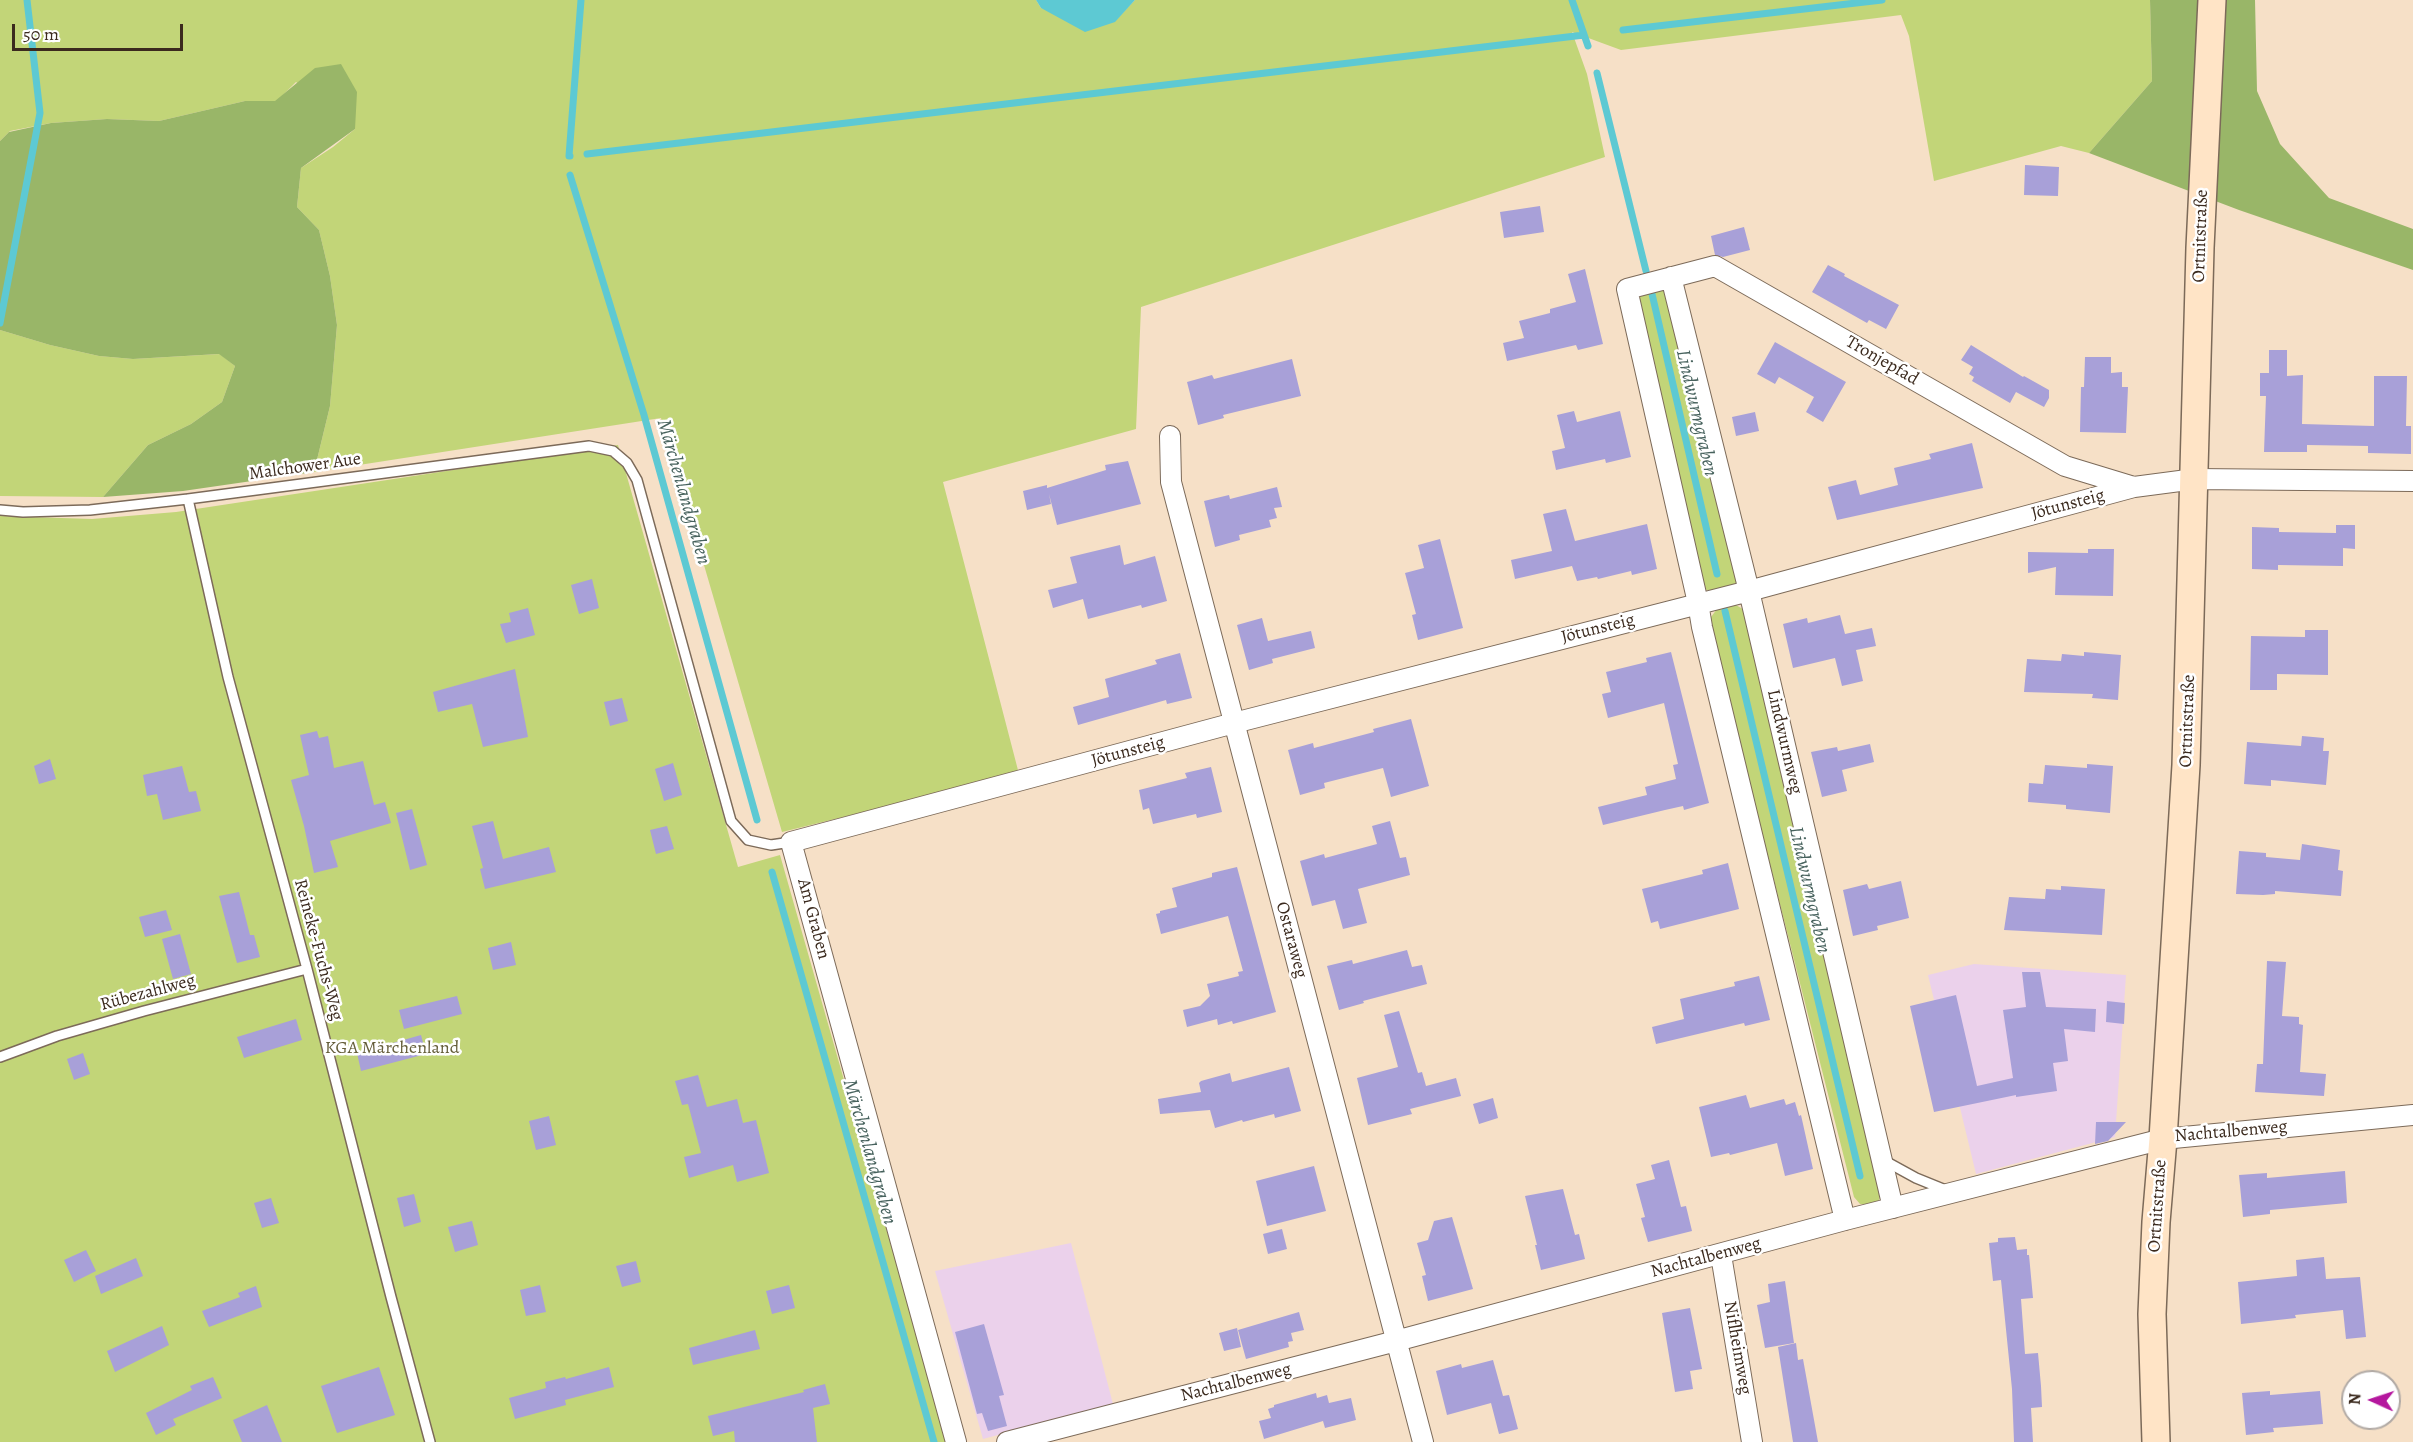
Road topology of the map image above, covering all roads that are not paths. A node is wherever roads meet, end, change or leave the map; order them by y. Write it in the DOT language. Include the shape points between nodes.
graph roads {
  1 [pos="2212,0"];
  2 [pos="1671,277"];
  3 [pos="1170,436"];
  4 [pos="2195,479"];
  5 [pos="2413,482"];
  6 [pos="2134,487"];
  7 [pos="188,500"];
  8 [pos="0,510"];
  9 [pos="1749,591"];
  10 [pos="1698,603"];
  11 [pos="1234,723"];
  12 [pos="791,842"];
  13 [pos="307,969"];
  14 [pos="0,1057"];
  15 [pos="2413,1115"];
  16 [pos="2163,1139"];
  17 [pos="1882,1160"];
  18 [pos="1953,1192"];
  19 [pos="1893,1208"];
  20 [pos="1845,1220"];
  21 [pos="1721,1255"];
  22 [pos="1396,1341"];
  23 [pos="430,1442"];
  24 [pos="956,1442"];
  25 [pos="1007,1442"];
  26 [pos="1422,1442"];
  27 [pos="1752,1442"];
  28 [pos="2157,1442"];
  1 -- 4 [label="street, Ortnitstraße" via="2200,248"];
  2 -- 6 [label="street, Tronjepfad" via="1715,266 2065,466"];
  2 -- 9 [label="street, Lindwurmweg"];
  2 -- 10 [label="street, Tronjepfad" via="1627,289"];
  3 -- 11 [label="street, Ostaraweg" via="1171,482"];
  4 -- 5 [label="street, Jötunsteig"];
  4 -- 6 [label="street, Jötunsteig"];
  4 -- 16 [label="street, Ortnitstraße" via="2186,765"];
  6 -- 9 [label="street, Jötunsteig"];
  7 -- 8 [label="lane, Malchower Aue" via="90,510"];
  7 -- 12 [label="lane, Malchower Aue" via="589,446 613,451 627,462 637,480 731,821 748,840 771,845"];
  7 -- 13 [label="lane, Reineke-Fuchs-Weg" via="228,677"];
  9 -- 10 [label="street, Jötunsteig"];
  9 -- 17 [label="street, Lindwurmweg"];
  10 -- 11 [label="street, Jötunsteig"];
  10 -- 20 [label="street"];
  11 -- 12 [label="street, Jötunsteig"];
  11 -- 22 [label="street, Ostaraweg"];
  12 -- 24 [label="street, Am Graben"];
  13 -- 14 [label="lane, Rübezahlweg" via="144,1011"];
  13 -- 23 [label="lane, Reineke-Fuchs-Weg"];
  15 -- 16 [label="street, Nachtalbenweg"];
  16 -- 18 [label="street, Nachtalbenweg"];
  16 -- 28 [label="street, Ortnitstraße" via="2152,1314"];
  17 -- 18 [label="lane"];
  17 -- 19 [label="street, Lindwurmweg"];
  18 -- 19 [label="street, Nachtalbenweg"];
  19 -- 20 [label="street, Nachtalbenweg"];
  20 -- 21 [label="street, Nachtalbenweg"];
  21 -- 22 [label="street, Nachtalbenweg"];
  21 -- 27 [label="street, Niflheimweg"];
  22 -- 25 [label="street, Nachtalbenweg"];
  22 -- 26 [label="street, Ostaraweg"];
}
